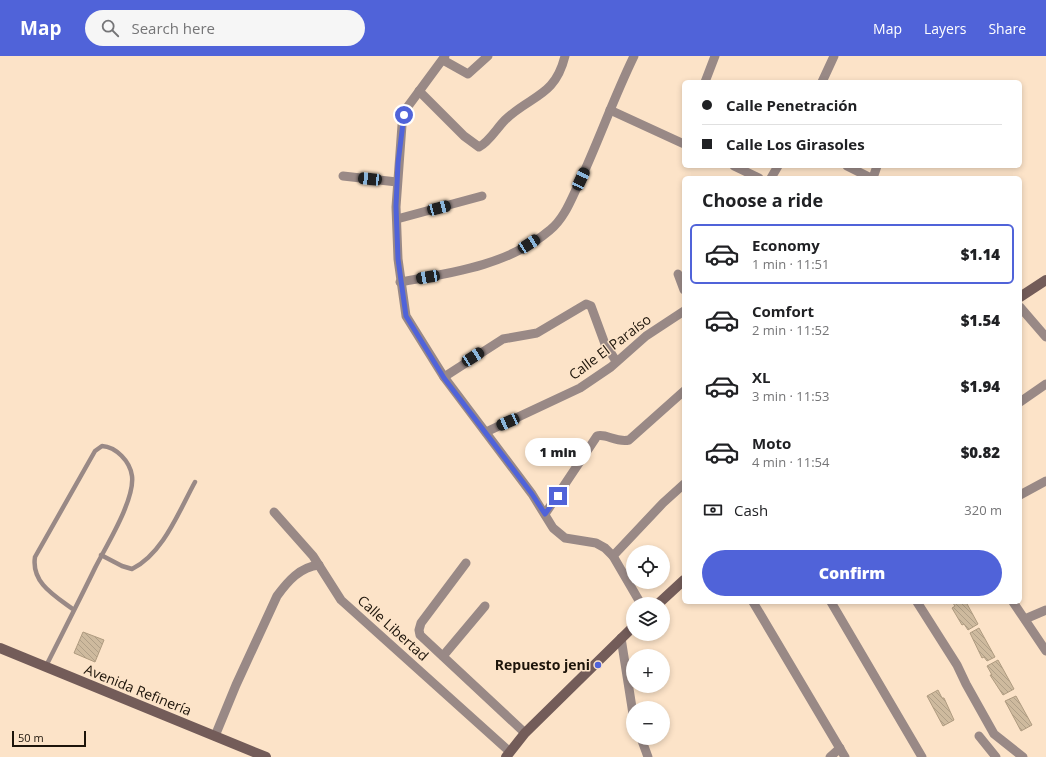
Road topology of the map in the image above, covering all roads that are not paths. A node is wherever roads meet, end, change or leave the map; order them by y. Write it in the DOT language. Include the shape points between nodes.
graph roads {
  1 [pos="488,56"];
  2 [pos="565,56"];
  3 [pos="634,56"];
  4 [pos="714,56"];
  5 [pos="834,56"];
  6 [pos="444,58"];
  7 [pos="706,80"];
  8 [pos="823,80"];
  9 [pos="419,91"];
  10 [pos="610,110"];
  11 [pos="682,142"];
  12 [pos="738,168"];
  13 [pos="851,168"];
  14 [pos="343,176"];
  15 [pos="755,176"];
  16 [pos="868,176"];
  17 [pos="397,182"];
  18 [pos="482,196"];
  19 [pos="396,219"];
  20 [pos="678,274"];
  21 [pos="1046,280"];
  22 [pos="400,282"];
  23 [pos="682,285"];
  24 [pos="1022,293"];
  25 [pos="1022,309"];
  26 [pos="682,312"];
  27 [pos="1046,337"];
  28 [pos="616,361"];
  29 [pos="444,378"];
  30 [pos="1046,384"];
  31 [pos="682,393"];
  32 [pos="1022,401"];
  33 [pos="486,432"];
  34 [pos="1046,481"];
  35 [pos="195,482"];
  36 [pos="682,486"];
  37 [pos="1022,494"];
  38 [pos="274,512"];
  39 [pos="545,514"];
  40 [pos="102,555"];
  41 [pos="613,556"];
  42 [pos="466,563"];
  43 [pos="319,565"];
  44 [pos="682,582"];
  45 [pos="637,597"];
  46 [pos="666,597"];
  47 [pos="754,604"];
  48 [pos="832,604"];
  49 [pos="918,604"];
  50 [pos="1014,604"];
  51 [pos="485,606"];
  52 [pos="74,610"];
  53 [pos="1046,610"];
  54 [pos="1025,619"];
  55 [pos="626,633"];
  56 [pos="621,638"];
  57 [pos="0,648"];
  58 [pos="1046,651"];
  59 [pos="443,656"];
  60 [pos="46,667"];
  61 [pos="631,701"];
  62 [pos="525,733"];
  63 [pos="215,736"];
  64 [pos="980,736"];
  65 [pos="644,745"];
  66 [pos="840,748"];
  67 [pos="508,754"];
  68 [pos="266,757"];
  69 [pos="648,757"];
  70 [pos="830,757"];
  71 [pos="845,757"];
  72 [pos="922,757"];
  73 [pos="996,757"];
  74 [pos="1023,757"];
  1 -- 6 [label="street" via="468,74"];
  2 -- 9 [label="street" via="561,70 550,88 506,119 479,147 464,136"];
  3 -- 10 [label="street"];
  4 -- 7 [label="street"];
  5 -- 8 [label="street"];
  6 -- 9 [label="street"];
  9 -- 17 [label="street" via="404,115"];
  10 -- 11 [label="street"];
  10 -- 22 [label="street" via="565,211 550,230 507,256 455,273"];
  12 -- 15 [label="street"];
  13 -- 16 [label="street"];
  14 -- 17 [label="street"];
  17 -- 19 [label="street"];
  18 -- 19 [label="street"];
  19 -- 22 [label="street"];
  20 -- 23 [label="street"];
  21 -- 24 [label="main road"];
  22 -- 29 [label="street" via="406,316"];
  25 -- 27 [label="street"];
  26 -- 28 [label="street, Calle El Paraíso" via="646,336"];
  28 -- 29 [label="street" via="605,344 591,306 586,304 537,332 503,339"];
  28 -- 33 [label="street, Calle El Paraíso" via="580,388"];
  29 -- 33 [label="street"];
  30 -- 32 [label="street"];
  31 -- 39 [label="street" via="629,440 620,442 597,436"];
  33 -- 39 [label="street"];
  34 -- 37 [label="street"];
  35 -- 40 [label="lane" via="156,551 143,564 132,569"];
  36 -- 41 [label="street"];
  38 -- 43 [label="street, Calle Libertad"];
  39 -- 41 [label="street" via="561,536 596,542"];
  40 -- 52 [label="lane"];
  40 -- 52 [label="lane" via="126,507 132,477 130,468 121,455 110,447 102,446 95,451 35,557 37,576 47,590"];
  41 -- 45 [label="street"];
  42 -- 59 [label="street" via="418,630 420,635"];
  43 -- 63 [label="street" via="301,570 277,596"];
  43 -- 67 [label="street, Calle Libertad" via="341,600"];
  44 -- 46 [label="main road"];
  47 -- 66 [label="street"];
  48 -- 72 [label="street"];
  49 -- 74 [label="street" via="957,665 994,734"];
  50 -- 54 [label="street"];
  51 -- 59 [label="street"];
  52 -- 60 [label="lane"];
  53 -- 54 [label="street"];
  54 -- 58 [label="street"];
  55 -- 56 [label="main road"];
  56 -- 61 [label="street"];
  56 -- 62 [label="main road"];
  57 -- 60 [label="main road, Avenida Refinería"];
  59 -- 62 [label="street"];
  60 -- 63 [label="main road, Avenida Refinería"];
  62 -- 67 [label="main road"];
  63 -- 68 [label="main road, Avenida Refinería"];
  64 -- 73 [label="street"];
  65 -- 69 [label="street"];
  66 -- 70 [label="street"];
  66 -- 71 [label="street"];
}
